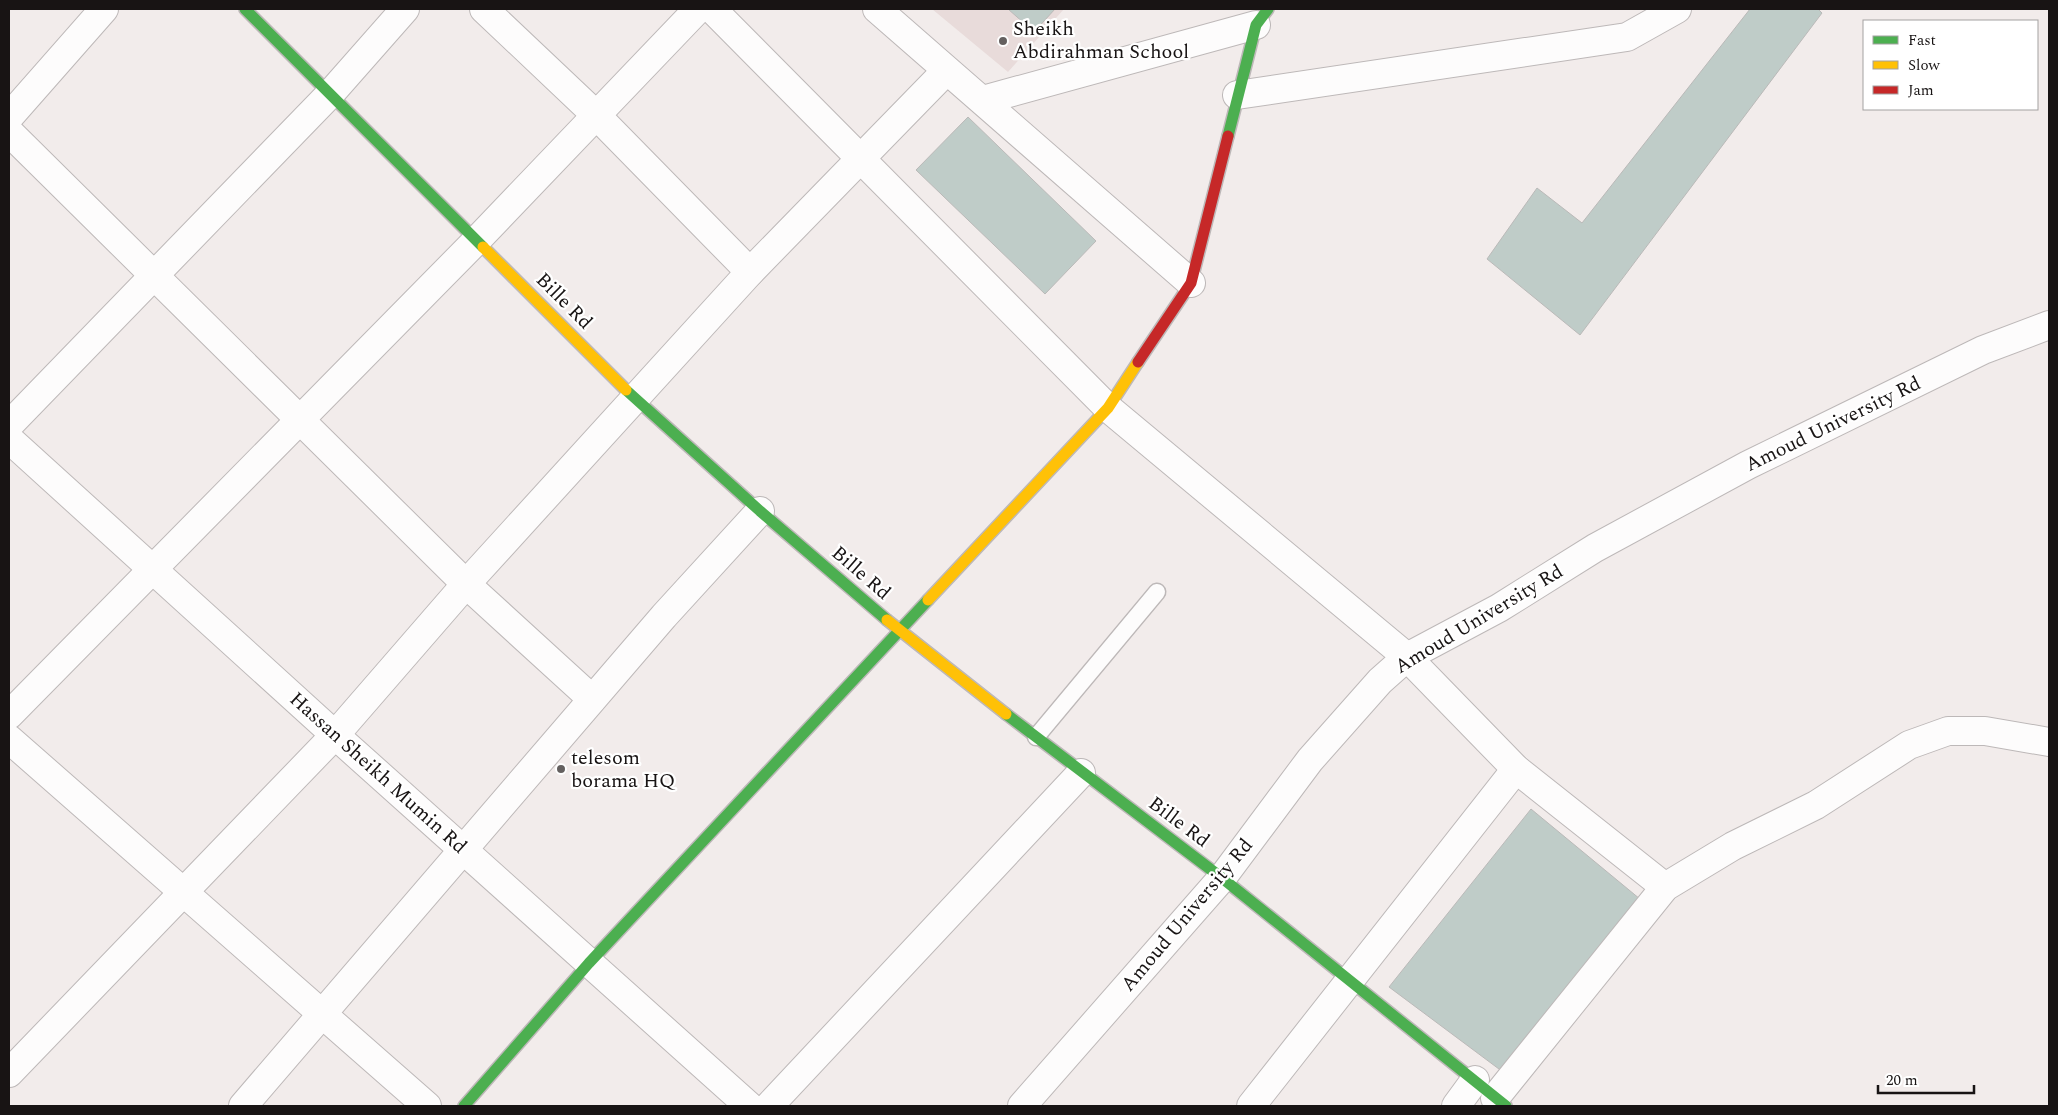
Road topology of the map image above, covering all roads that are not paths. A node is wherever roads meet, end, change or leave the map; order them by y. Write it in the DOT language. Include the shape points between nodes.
graph roads {
  1 [pos="104,9"];
  2 [pos="245,9"];
  3 [pos="405,9"];
  4 [pos="484,9"];
  5 [pos="698,9"];
  6 [pos="712,9"];
  7 [pos="877,9"];
  8 [pos="1676,9"];
  9 [pos="1262,17"];
  10 [pos="946,71"];
  11 [pos="331,92"];
  12 [pos="1237,95"];
  13 [pos="983,100"];
  14 [pos="596,115"];
  15 [pos="9,117"];
  16 [pos="9,132"];
  17 [pos="860,158"];
  18 [pos="478,240"];
  19 [pos="750,272"];
  20 [pos="154,276"];
  21 [pos="1191,283"];
  22 [pos="2049,325"];
  23 [pos="634,399"];
  24 [pos="1108,408"];
  25 [pos="300,420"];
  26 [pos="9,425"];
  27 [pos="9,439"];
  28 [pos="760,511"];
  29 [pos="153,569"];
  30 [pos="466,584"];
  31 [pos="1157,592"];
  32 [pos="901,632"];
  33 [pos="1407,657"];
  34 [pos="592,699"];
  35 [pos="9,715"];
  36 [pos="335,736"];
  37 [pos="1036,737"];
  38 [pos="9,739"];
  39 [pos="2049,742"];
  40 [pos="1516,769"];
  41 [pos="1082,773"];
  42 [pos="464,850"];
  43 [pos="1222,878"];
  44 [pos="1665,887"];
  45 [pos="185,892"];
  46 [pos="589,964"];
  47 [pos="1349,980"];
  48 [pos="323,1014"];
  49 [pos="9,1073"];
  50 [pos="1475,1080"];
  51 [pos="1500,1102"];
  52 [pos="243,1106"];
  53 [pos="427,1106"];
  54 [pos="464,1106"];
  55 [pos="749,1106"];
  56 [pos="769,1106"];
  57 [pos="1022,1106"];
  58 [pos="1251,1106"];
  59 [pos="1456,1106"];
  1 -- 15 [label="street"];
  2 -- 11 [label="street, Bille Rd"];
  3 -- 11 [label="street"];
  4 -- 14 [label="street"];
  5 -- 14 [label="street"];
  6 -- 17 [label="street"];
  7 -- 10 [label="street"];
  8 -- 12 [label="street" via="1627,37"];
  9 -- 12 [label="street"];
  9 -- 13 [label="street"];
  10 -- 13 [label="street"];
  10 -- 17 [label="street"];
  11 -- 18 [label="street, Bille Rd"];
  11 -- 20 [label="street"];
  12 -- 21 [label="street"];
  13 -- 21 [label="street"];
  14 -- 18 [label="street"];
  14 -- 19 [label="street"];
  16 -- 20 [label="street"];
  17 -- 19 [label="street"];
  17 -- 24 [label="street"];
  18 -- 23 [label="street, Bille Rd"];
  18 -- 25 [label="street"];
  19 -- 23 [label="street"];
  20 -- 25 [label="street"];
  20 -- 26 [label="street"];
  21 -- 24 [label="street"];
  22 -- 33 [label="street, Amoud University Rd" via="1983,350 1748,465 1595,548 1499,608"];
  23 -- 28 [label="street, Bille Rd"];
  23 -- 30 [label="street"];
  24 -- 32 [label="street"];
  24 -- 33 [label="street"];
  25 -- 29 [label="street"];
  25 -- 30 [label="street"];
  27 -- 29 [label="street, Hassan Sheikh Mumin Rd"];
  28 -- 32 [label="street, Bille Rd"];
  28 -- 34 [label="street"];
  29 -- 35 [label="street"];
  29 -- 36 [label="street, Hassan Sheikh Mumin Rd"];
  30 -- 34 [label="street"];
  30 -- 36 [label="street"];
  31 -- 37 [label="lane"];
  32 -- 37 [label="street, Bille Rd"];
  32 -- 46 [label="street"];
  33 -- 40 [label="street"];
  33 -- 43 [label="street, Amoud University Rd" via="1380,681 1310,760"];
  34 -- 42 [label="street"];
  36 -- 42 [label="street, Hassan Sheikh Mumin Rd"];
  36 -- 45 [label="street"];
  37 -- 41 [label="street, Bille Rd"];
  38 -- 45 [label="street"];
  39 -- 44 [label="street" via="1986,731 1948,731 1909,745 1816,805 1733,846"];
  40 -- 44 [label="street"];
  40 -- 47 [label="street"];
  41 -- 43 [label="street, Bille Rd"];
  41 -- 56 [label="street"];
  42 -- 46 [label="street, Hassan Sheikh Mumin Rd"];
  42 -- 48 [label="street"];
  43 -- 47 [label="street, Bille Rd"];
  43 -- 57 [label="street, Amoud University Rd"];
  44 -- 51 [label="street"];
  45 -- 48 [label="street"];
  45 -- 49 [label="street"];
  46 -- 54 [label="street"];
  46 -- 55 [label="street, Hassan Sheikh Mumin Rd"];
  47 -- 50 [label="street, Bille Rd"];
  47 -- 58 [label="street"];
  48 -- 52 [label="street"];
  48 -- 53 [label="street"];
  50 -- 51 [label="street, Bille Rd"];
  50 -- 59 [label="street"];
}
